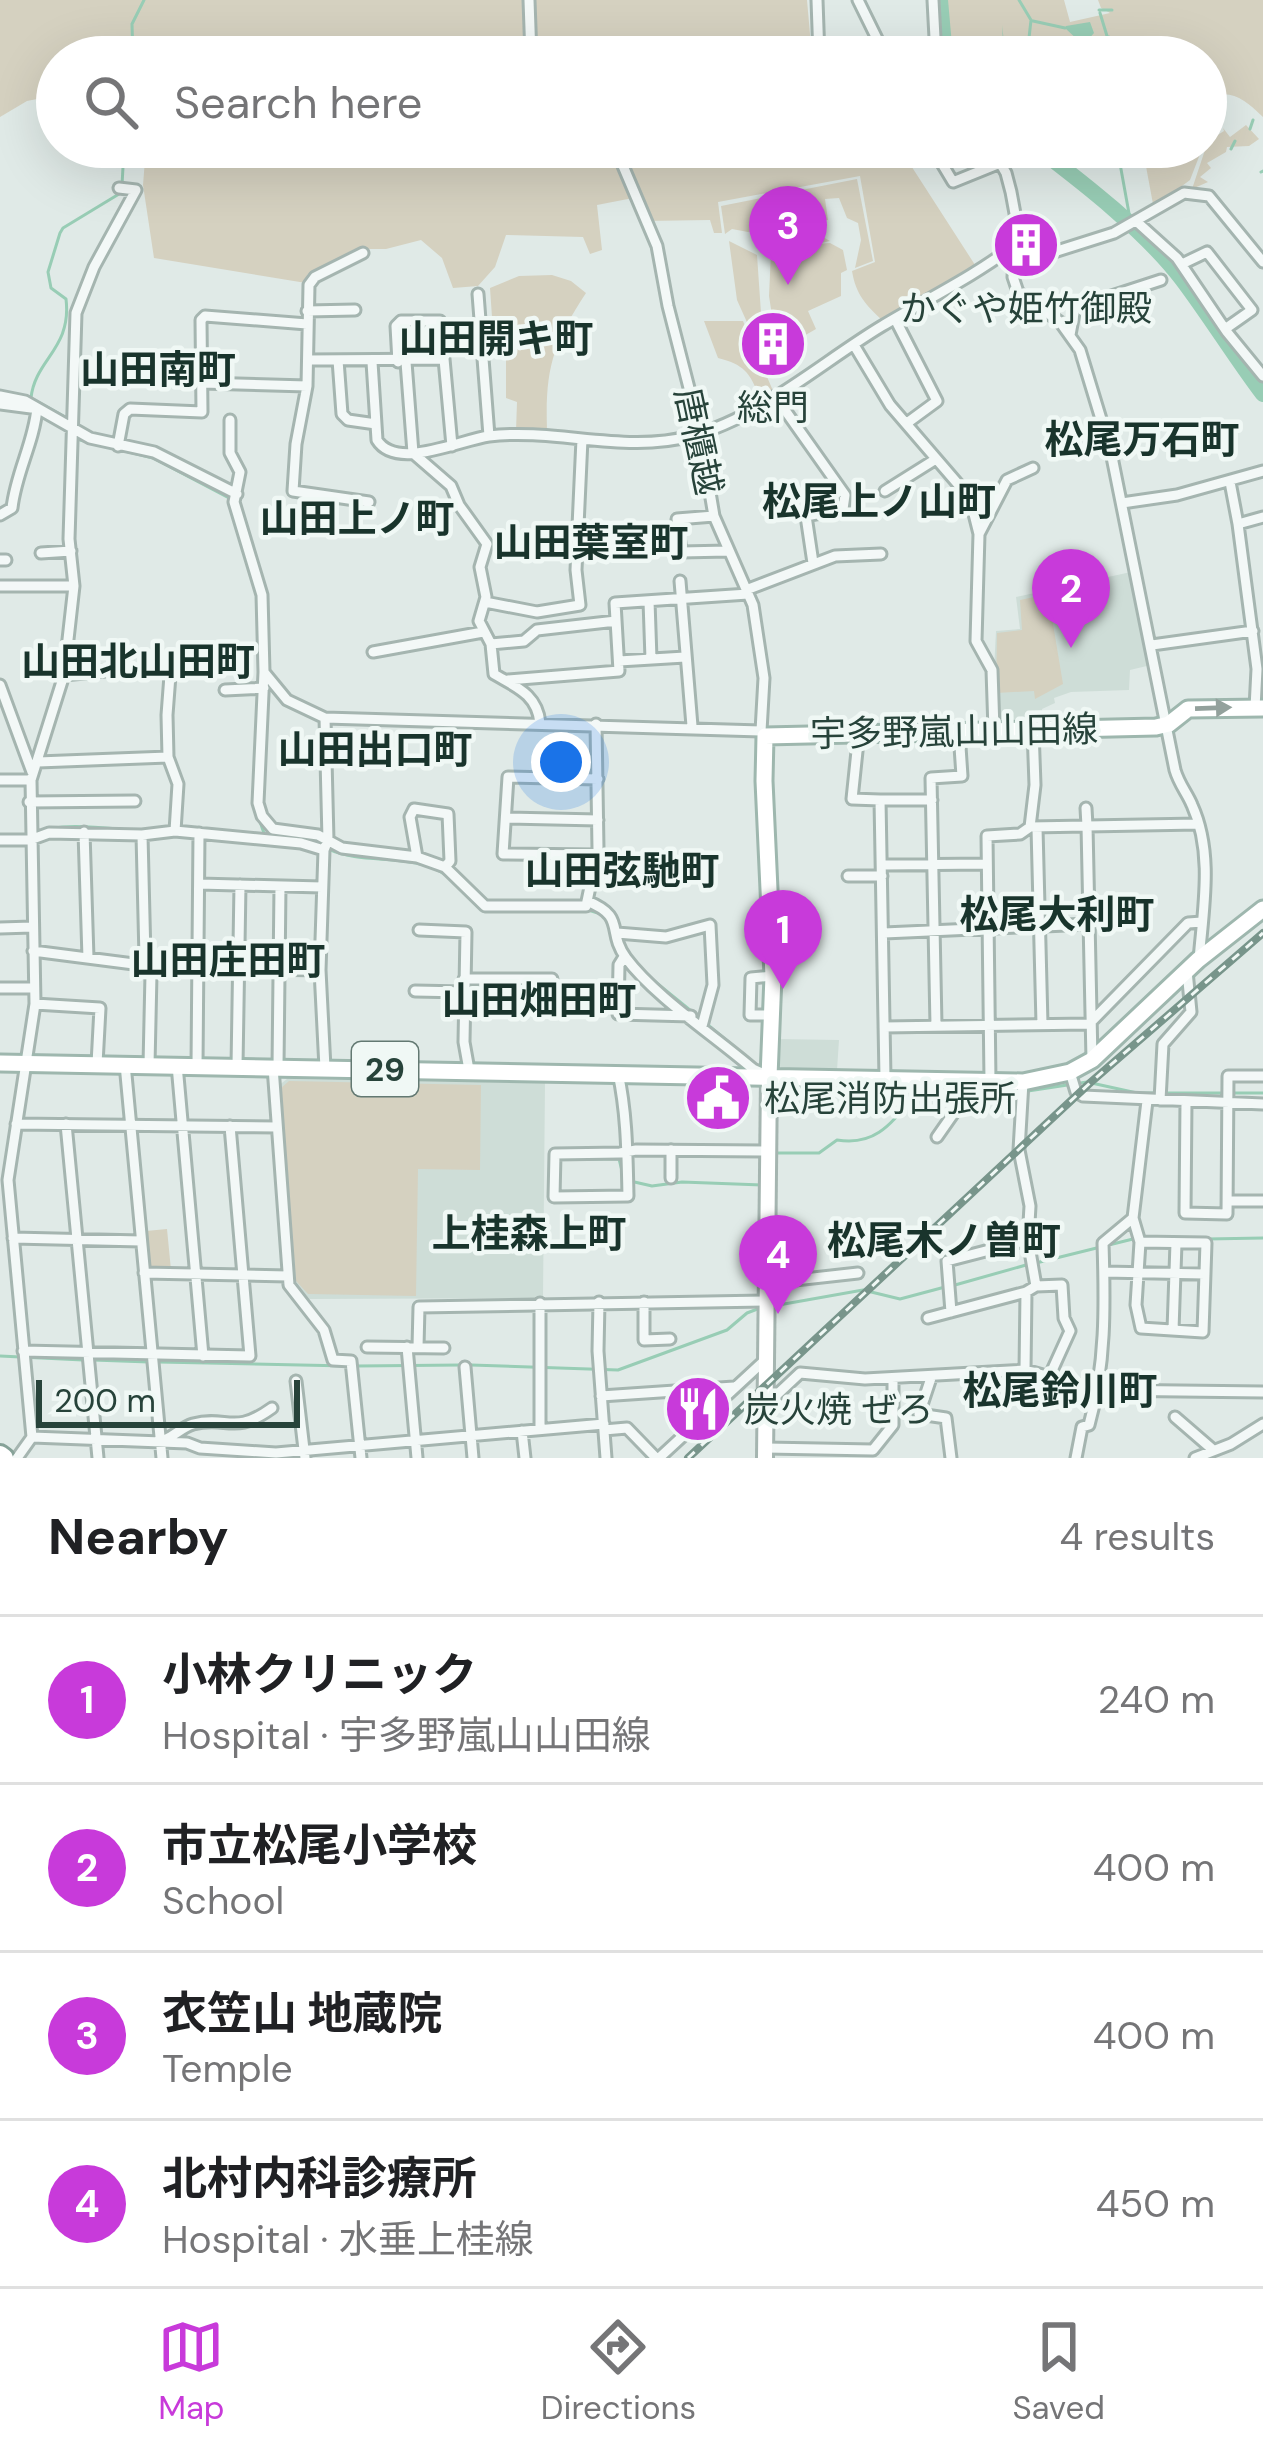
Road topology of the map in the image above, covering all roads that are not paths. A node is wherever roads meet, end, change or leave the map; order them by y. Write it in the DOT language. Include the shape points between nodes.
graph roads {
  1 [pos="529,0"];
  2 [pos="818,0"];
  3 [pos="858,0"];
  4 [pos="933,0"];
  5 [pos="530,36"];
  6 [pos="819,36"];
  7 [pos="876,36"];
  8 [pos="935,36"];
  9 [pos="624,168"];
  10 [pos="945,168"];
  11 [pos="988,168"];
  12 [pos="1002,168"];
  13 [pos="122,188"];
  14 [pos="1136,221"];
  15 [pos="1016,245"];
  16 [pos="363,253"];
  17 [pos="1263,262"];
  18 [pos="1016,264"];
  19 [pos="1182,264"];
  20 [pos="1161,280"];
  21 [pos="478,294"];
  22 [pos="355,310"];
  23 [pos="307,311"];
  24 [pos="895,319"];
  25 [pos="307,324"];
  26 [pos="1225,329"];
  27 [pos="1070,335"];
  28 [pos="854,345"];
  29 [pos="1263,349"];
  30 [pos="1250,358"];
  31 [pos="338,359"];
  32 [pos="441,359"];
  33 [pos="308,360"];
  34 [pos="372,362"];
  35 [pos="402,362"];
  36 [pos="1263,376"];
  37 [pos="202,383"];
  38 [pos="307,386"];
  39 [pos="775,396"];
  40 [pos="0,400"];
  41 [pos="37,408"];
  42 [pos="230,421"];
  43 [pos="907,423"];
  44 [pos="376,424"];
  45 [pos="71,429"];
  46 [pos="699,433"];
  47 [pos="490,436"];
  48 [pos="582,440"];
  49 [pos="118,446"];
  50 [pos="452,446"];
  51 [pos="413,453"];
  52 [pos="936,459"];
  53 [pos="1033,468"];
  54 [pos="1263,471"];
  55 [pos="1229,482"];
  56 [pos="885,491"];
  57 [pos="237,494"];
  58 [pos="368,502"];
  59 [pos="1122,503"];
  60 [pos="0,515"];
  61 [pos="714,516"];
  62 [pos="1263,518"];
  63 [pos="1238,524"];
  64 [pos="979,534"];
  65 [pos="70,550"];
  66 [pos="728,551"];
  67 [pos="41,553"];
  68 [pos="880,554"];
  69 [pos="813,563"];
  70 [pos="680,581"];
  71 [pos="0,586"];
  72 [pos="74,586"];
  73 [pos="747,592"];
  74 [pos="680,599"];
  75 [pos="649,601"];
  76 [pos="485,602"];
  77 [pos="616,622"];
  78 [pos="1252,631"];
  79 [pos="482,632"];
  80 [pos="491,644"];
  81 [pos="1152,645"];
  82 [pos="373,652"];
  83 [pos="685,657"];
  84 [pos="651,659"];
  85 [pos="619,661"];
  86 [pos="171,662"];
  87 [pos="125,670"];
  88 [pos="264,672"];
  89 [pos="64,675"];
  90 [pos="508,680"];
  91 [pos="1,688"];
  92 [pos="264,688"];
  93 [pos="225,689"];
  94 [pos="1259,708"];
  95 [pos="325,718"];
  96 [pos="540,723"];
  97 [pos="596,724"];
  98 [pos="1169,724"];
  99 [pos="692,726"];
  100 [pos="1033,729"];
  101 [pos="994,730"];
  102 [pos="859,732"];
  103 [pos="959,732"];
  104 [pos="763,733"];
  105 [pos="168,757"];
  106 [pos="34,771"];
  107 [pos="598,778"];
  108 [pos="0,780"];
  109 [pos="880,800"];
  110 [pos="932,800"];
  111 [pos="135,801"];
  112 [pos="29,802"];
  113 [pos="1086,808"];
  114 [pos="506,818"];
  115 [pos="598,820"];
  116 [pos="1198,824"];
  117 [pos="1087,826"];
  118 [pos="1034,827"];
  119 [pos="175,831"];
  120 [pos="84,832"];
  121 [pos="199,833"];
  122 [pos="142,836"];
  123 [pos="0,840"];
  124 [pos="30,840"];
  125 [pos="326,845"];
  126 [pos="596,855"];
  127 [pos="417,857"];
  128 [pos="934,864"];
  129 [pos="987,864"];
  130 [pos="445,867"];
  131 [pos="882,871"];
  132 [pos="848,876"];
  133 [pos="199,884"];
  134 [pos="240,885"];
  135 [pos="280,886"];
  136 [pos="322,887"];
  137 [pos="587,901"];
  138 [pos="1263,909"];
  139 [pos="1202,922"];
  140 [pos="1088,924"];
  141 [pos="1040,926"];
  142 [pos="32,927"];
  143 [pos="0,928"];
  144 [pos="989,928"];
  145 [pos="419,930"];
  146 [pos="934,931"];
  147 [pos="616,933"];
  148 [pos="884,933"];
  149 [pos="33,951"];
  150 [pos="624,957"];
  151 [pos="88,958"];
  152 [pos="148,966"];
  153 [pos="1192,966"];
  154 [pos="198,968"];
  155 [pos="238,970"];
  156 [pos="280,970"];
  157 [pos="320,970"];
  158 [pos="464,979"];
  159 [pos="552,979"];
  160 [pos="0,988"];
  161 [pos="34,988"];
  162 [pos="415,992"];
  163 [pos="464,992"];
  164 [pos="34,1004"];
  165 [pos="691,1016"];
  166 [pos="1042,1024"];
  167 [pos="1089,1024"];
  168 [pos="936,1025"];
  169 [pos="990,1025"];
  170 [pos="702,1026"];
  171 [pos="884,1027"];
  172 [pos="1092,1060"];
  173 [pos="0,1063"];
  174 [pos="25,1063"];
  175 [pos="97,1064"];
  176 [pos="125,1064"];
  177 [pos="149,1065"];
  178 [pos="177,1065"];
  179 [pos="197,1066"];
  180 [pos="237,1066"];
  181 [pos="276,1067"];
  182 [pos="325,1068"];
  183 [pos="469,1070"];
  184 [pos="1070,1072"];
  185 [pos="618,1073"];
  186 [pos="1263,1076"];
  187 [pos="769,1077"];
  188 [pos="885,1078"];
  189 [pos="967,1080"];
  190 [pos="990,1081"];
  191 [pos="1022,1088"];
  192 [pos="1160,1100"];
  193 [pos="1148,1101"];
  194 [pos="1186,1101"];
  195 [pos="1228,1102"];
  196 [pos="1263,1104"];
  197 [pos="16,1124"];
  198 [pos="66,1124"];
  199 [pos="130,1125"];
  200 [pos="182,1126"];
  201 [pos="230,1126"];
  202 [pos="277,1127"];
  203 [pos="937,1137"];
  204 [pos="670,1150"];
  205 [pos="627,1151"];
  206 [pos="769,1151"];
  207 [pos="670,1178"];
  208 [pos="1228,1201"];
  209 [pos="1263,1201"];
  210 [pos="1133,1218"];
  211 [pos="13,1238"];
  212 [pos="76,1239"];
  213 [pos="1028,1240"];
  214 [pos="142,1241"];
  215 [pos="1140,1242"];
  216 [pos="1176,1243"];
  217 [pos="1103,1272"];
  218 [pos="144,1273"];
  219 [pos="858,1273"];
  220 [pos="1139,1273"];
  221 [pos="1176,1274"];
  222 [pos="1205,1274"];
  223 [pos="196,1275"];
  224 [pos="244,1276"];
  225 [pos="288,1276"];
  226 [pos="767,1283"];
  227 [pos="1031,1289"];
  228 [pos="766,1300"];
  229 [pos="598,1302"];
  230 [pos="644,1302"];
  231 [pos="540,1303"];
  232 [pos="951,1312"];
  233 [pos="928,1318"];
  234 [pos="1174,1330"];
  235 [pos="670,1339"];
  236 [pos="367,1347"];
  237 [pos="412,1347"];
  238 [pos="444,1348"];
  239 [pos="23,1351"];
  240 [pos="86,1354"];
  241 [pos="152,1355"];
  242 [pos="203,1356"];
  243 [pos="765,1360"];
  244 [pos="465,1367"];
  245 [pos="1025,1370"];
  246 [pos="1050,1376"];
  247 [pos="893,1378"];
  248 [pos="931,1378"];
  249 [pos="296,1381"];
  250 [pos="736,1387"];
  251 [pos="1098,1388"];
  252 [pos="1263,1392"];
  253 [pos="602,1396"];
  254 [pos="767,1403"];
  255 [pos="272,1408"];
  256 [pos="1175,1418"];
  257 [pos="1263,1424"];
  258 [pos="604,1427"];
  259 [pos="540,1430"];
  260 [pos="522,1431"];
  261 [pos="471,1435"];
  262 [pos="32,1437"];
  263 [pos="96,1439"];
  264 [pos="415,1440"];
  265 [pos="160,1441"];
  266 [pos="1231,1444"];
  267 [pos="359,1445"];
  268 [pos="1212,1449"];
  269 [pos="765,1453"];
  270 [pos="802,1453"];
  271 [pos="304,1454"];
  272 [pos="17,1458"];
  273 [pos="98,1458"];
  274 [pos="162,1458"];
  275 [pos="361,1458"];
  276 [pos="417,1458"];
  277 [pos="473,1458"];
  278 [pos="525,1458"];
  279 [pos="606,1458"];
  280 [pos="657,1458"];
  281 [pos="951,1458"];
  282 [pos="1076,1458"];
  283 [pos="1196,1458"];
  284 [pos="1237,1458"];
  1 -- 5 [label="street"];
  2 -- 6 [label="street"];
  3 -- 7 [label="street"];
  4 -- 8 [label="street"];
  9 -- 46 [label="street, 唐櫃越" via="657,246"];
  10 -- 11 [label="street" via="953,182"];
  12 -- 15 [label="street"];
  13 -- 45 [label="street" via="136,190 76,313"];
  14 -- 17 [label="street" via="1184,194 1209,196"];
  14 -- 18 [label="street"];
  14 -- 19 [label="street"];
  15 -- 18 [label="street"];
  15 -- 24 [label="street"];
  16 -- 23 [label="street" via="314,277"];
  18 -- 27 [label="street" via="1018,292"];
  19 -- 26 [label="street"];
  19 -- 26 [label="street" via="1207,252 1252,310"];
  20 -- 27 [label="street" via="1075,308"];
  21 -- 47 [label="street"];
  22 -- 23 [label="street"];
  23 -- 25 [label="street"];
  24 -- 28 [label="street"];
  24 -- 43 [label="street" via="937,401"];
  25 -- 33 [label="street"];
  25 -- 37 [label="street" via="206,316"];
  26 -- 30 [label="street"];
  27 -- 59 [label="street"];
  28 -- 39 [label="street"];
  28 -- 43 [label="street"];
  29 -- 30 [label="street"];
  30 -- 36 [label="street"];
  31 -- 33 [label="street"];
  31 -- 34 [label="street"];
  31 -- 44 [label="street" via="341,414"];
  32 -- 35 [label="street"];
  32 -- 35 [label="street" via="440,321 401,321"];
  32 -- 50 [label="street"];
  33 -- 38 [label="street"];
  34 -- 35 [label="street"];
  34 -- 44 [label="street"];
  35 -- 51 [label="street"];
  37 -- 38 [label="street"];
  37 -- 49 [label="street" via="202,412 130,409"];
  38 -- 58 [label="street" via="293,490"];
  39 -- 46 [label="street"];
  39 -- 69 [label="street" via="845,495 843,509 806,516"];
  40 -- 41 [label="street"];
  41 -- 45 [label="street"];
  41 -- 60 [label="street" via="12,508"];
  42 -- 57 [label="street"];
  43 -- 52 [label="street"];
  44 -- 51 [label="street" via="381,447"];
  45 -- 49 [label="street"];
  45 -- 65 [label="street"];
  46 -- 48 [label="street"];
  46 -- 61 [label="street, 唐櫃越"];
  47 -- 48 [label="street"];
  47 -- 50 [label="street"];
  48 -- 76 [label="street" via="580,605 537,612"];
  49 -- 57 [label="street" via="154,452"];
  50 -- 51 [label="street"];
  51 -- 76 [label="street" via="451,486 484,535"];
  52 -- 56 [label="street"];
  52 -- 64 [label="street" via="970,498"];
  53 -- 64 [label="street" via="1007,480"];
  54 -- 55 [label="street"];
  55 -- 59 [label="street"];
  55 -- 63 [label="street"];
  57 -- 88 [label="street" via="262,595"];
  59 -- 81 [label="street"];
  61 -- 66 [label="street, 唐櫃越"];
  61 -- 66 [label="street" via="677,519 681,552"];
  62 -- 63 [label="street"];
  63 -- 78 [label="street"];
  64 -- 101 [label="street" via="976,641 992,670"];
  65 -- 67 [label="street"];
  65 -- 72 [label="street"];
  66 -- 73 [label="street, 唐櫃越"];
  68 -- 69 [label="street"];
  69 -- 73 [label="street"];
  70 -- 74 [label="street"];
  71 -- 72 [label="street"];
  72 -- 89 [label="street"];
  73 -- 74 [label="street"];
  73 -- 104 [label="street, 唐櫃越" via="764,678"];
  74 -- 75 [label="street"];
  74 -- 83 [label="street"];
  75 -- 77 [label="street" via="615,603"];
  75 -- 84 [label="street"];
  76 -- 79 [label="street"];
  77 -- 80 [label="street"];
  77 -- 85 [label="street"];
  78 -- 81 [label="street"];
  78 -- 94 [label="street"];
  79 -- 80 [label="street"];
  79 -- 82 [label="street"];
  80 -- 90 [label="street" via="494,674"];
  81 -- 98 [label="street"];
  83 -- 84 [label="street"];
  83 -- 99 [label="street"];
  84 -- 85 [label="street"];
  85 -- 90 [label="street" via="619,671"];
  86 -- 105 [label="street"];
  87 -- 89 [label="street"];
  88 -- 92 [label="street"];
  88 -- 95 [label="street" via="286,700"];
  89 -- 106 [label="street"];
  90 -- 96 [label="street" via="530,698"];
  91 -- 106 [label="street"];
  92 -- 93 [label="street"];
  92 -- 125 [label="street" via="262,816 273,829"];
  98 -- 94 [label="main road, 宇多野嵐山山田線, one-way" via="1188,709"];
  95 -- 96 [label="street"];
  95 -- 125 [label="street"];
  96 -- 97 [label="street"];
  97 -- 99 [label="street"];
  97 -- 107 [label="street"];
  98 -- 100 [label="main road, 宇多野嵐山山田線"];
  98 -- 116 [label="street" via="1175,770"];
  99 -- 104 [label="street"];
  100 -- 101 [label="main road, 宇多野嵐山山田線"];
  100 -- 118 [label="street"];
  101 -- 103 [label="main road, 宇多野嵐山山田線"];
  102 -- 103 [label="main road, 宇多野嵐山山田線"];
  102 -- 104 [label="main road, 宇多野嵐山山田線"];
  102 -- 109 [label="street" via="852,799"];
  103 -- 110 [label="street" via="962,776 931,778"];
  104 -- 187 [label="main road, 宇多野嵐山山田線"];
  105 -- 106 [label="street"];
  105 -- 119 [label="street" via="178,784"];
  106 -- 108 [label="street"];
  106 -- 112 [label="street"];
  107 -- 114 [label="street" via="508,777"];
  107 -- 115 [label="street"];
  109 -- 110 [label="street"];
  109 -- 131 [label="street"];
  110 -- 128 [label="street"];
  111 -- 112 [label="street"];
  112 -- 124 [label="street"];
  113 -- 117 [label="street"];
  114 -- 115 [label="street"];
  114 -- 126 [label="street" via="503,854"];
  115 -- 126 [label="street"];
  116 -- 117 [label="street"];
  116 -- 139 [label="street"];
  117 -- 118 [label="street"];
  117 -- 140 [label="street"];
  118 -- 129 [label="street" via="987,836"];
  118 -- 141 [label="street"];
  119 -- 121 [label="street"];
  119 -- 122 [label="street"];
  120 -- 122 [label="street"];
  120 -- 124 [label="street"];
  120 -- 151 [label="street"];
  121 -- 125 [label="street"];
  121 -- 133 [label="street"];
  122 -- 152 [label="street"];
  123 -- 124 [label="street"];
  124 -- 142 [label="street"];
  125 -- 127 [label="street"];
  125 -- 136 [label="street"];
  126 -- 137 [label="street"];
  127 -- 130 [label="street"];
  127 -- 130 [label="street" via="414,809 448,814"];
  128 -- 129 [label="street"];
  128 -- 131 [label="street"];
  128 -- 146 [label="street"];
  129 -- 144 [label="street"];
  130 -- 137 [label="street" via="485,906"];
  131 -- 132 [label="street"];
  131 -- 148 [label="street"];
  133 -- 134 [label="street"];
  133 -- 154 [label="street"];
  134 -- 135 [label="street"];
  134 -- 155 [label="street"];
  135 -- 136 [label="street"];
  135 -- 156 [label="street"];
  136 -- 157 [label="street"];
  137 -- 147 [label="street" via="606,908"];
  138 -- 153 [label="main road, 29"];
  139 -- 153 [label="street"];
  139 -- 167 [label="street" via="1188,923"];
  140 -- 141 [label="street"];
  140 -- 167 [label="street"];
  141 -- 144 [label="street"];
  141 -- 166 [label="street"];
  142 -- 143 [label="street"];
  142 -- 149 [label="street"];
  144 -- 146 [label="street"];
  144 -- 169 [label="street"];
  145 -- 158 [label="street" via="466,932"];
  146 -- 148 [label="street"];
  146 -- 168 [label="street"];
  147 -- 150 [label="street"];
  147 -- 170 [label="street" via="666,937 710,925 713,985"];
  148 -- 171 [label="street"];
  149 -- 151 [label="street"];
  149 -- 161 [label="street"];
  150 -- 165 [label="street"];
  150 -- 165 [label="street" via="619,1014"];
  151 -- 152 [label="street"];
  152 -- 154 [label="street"];
  152 -- 177 [label="street"];
  153 -- 172 [label="main road, 29"];
  153 -- 192 [label="street" via="1191,1012 1163,1044"];
  154 -- 155 [label="street"];
  154 -- 179 [label="street"];
  155 -- 156 [label="street"];
  155 -- 180 [label="street"];
  156 -- 157 [label="street"];
  156 -- 181 [label="street"];
  157 -- 182 [label="street"];
  158 -- 159 [label="street"];
  158 -- 163 [label="street"];
  160 -- 161 [label="street"];
  161 -- 164 [label="street"];
  162 -- 163 [label="street"];
  163 -- 183 [label="street"];
  164 -- 174 [label="street"];
  164 -- 175 [label="street" via="100,1008"];
  165 -- 170 [label="street"];
  166 -- 167 [label="street"];
  166 -- 169 [label="street"];
  167 -- 172 [label="street"];
  168 -- 169 [label="street"];
  168 -- 171 [label="street"];
  169 -- 190 [label="street"];
  170 -- 187 [label="street"];
  171 -- 188 [label="street"];
  172 -- 184 [label="main road, 29"];
  173 -- 174 [label="main road, 29"];
  174 -- 175 [label="main road, 29"];
  174 -- 197 [label="street"];
  175 -- 176 [label="main road, 29"];
  176 -- 177 [label="main road, 29"];
  176 -- 199 [label="street"];
  177 -- 178 [label="main road, 29"];
  178 -- 179 [label="main road, 29"];
  178 -- 200 [label="street"];
  179 -- 180 [label="main road, 29"];
  180 -- 181 [label="main road, 29"];
  181 -- 182 [label="main road, 29"];
  181 -- 202 [label="street"];
  182 -- 183 [label="main road, 29"];
  183 -- 185 [label="main road, 29"];
  184 -- 191 [label="main road, 29"];
  184 -- 193 [label="street" via="1083,1096"];
  185 -- 187 [label="main road, 29"];
  185 -- 205 [label="street"];
  186 -- 195 [label="street" via="1228,1076"];
  187 -- 188 [label="main road, 29"];
  187 -- 206 [label="main road"];
  188 -- 189 [label="main road, 29"];
  189 -- 190 [label="main road, 29"];
  189 -- 203 [label="street" via="967,1094"];
  190 -- 191 [label="main road, 29"];
  191 -- 213 [label="street"];
  192 -- 193 [label="street"];
  192 -- 194 [label="street"];
  193 -- 210 [label="street"];
  194 -- 195 [label="street"];
  194 -- 208 [label="street" via="1185,1214 1227,1214"];
  195 -- 196 [label="street"];
  195 -- 208 [label="street"];
  197 -- 198 [label="street"];
  197 -- 211 [label="street" via="8,1180"];
  198 -- 199 [label="street"];
  198 -- 212 [label="street"];
  199 -- 200 [label="street"];
  199 -- 214 [label="street"];
  200 -- 201 [label="street"];
  200 -- 223 [label="street"];
  201 -- 202 [label="street"];
  201 -- 224 [label="street"];
  202 -- 225 [label="street"];
  204 -- 205 [label="street"];
  204 -- 206 [label="street"];
  204 -- 207 [label="street"];
  205 -- 205 [label="street" via="628,1196 554,1198 555,1154"];
  206 -- 226 [label="main road"];
  208 -- 209 [label="street"];
  210 -- 215 [label="street"];
  210 -- 217 [label="street" via="1102,1243"];
  211 -- 212 [label="street"];
  211 -- 239 [label="street"];
  212 -- 214 [label="street"];
  212 -- 240 [label="street"];
  213 -- 227 [label="street"];
  213 -- 232 [label="street" via="946,1261"];
  214 -- 218 [label="street"];
  215 -- 216 [label="street"];
  215 -- 220 [label="street"];
  216 -- 221 [label="street"];
  216 -- 222 [label="street" via="1206,1243"];
  217 -- 220 [label="street"];
  217 -- 251 [label="street"];
  218 -- 223 [label="street"];
  218 -- 241 [label="street"];
  219 -- 226 [label="street"];
  220 -- 221 [label="street"];
  220 -- 234 [label="street" via="1142,1328"];
  221 -- 222 [label="street"];
  221 -- 234 [label="street"];
  222 -- 234 [label="street" via="1203,1332"];
  223 -- 224 [label="street"];
  223 -- 242 [label="street"];
  224 -- 225 [label="street"];
  224 -- 242 [label="street" via="250,1356"];
  225 -- 267 [label="street" via="324,1330 333,1360 351,1361"];
  226 -- 228 [label="main road"];
  227 -- 232 [label="street"];
  227 -- 245 [label="street"];
  227 -- 246 [label="street" via="1062,1285 1070,1331"];
  228 -- 230 [label="street"];
  228 -- 243 [label="main road"];
  229 -- 230 [label="street"];
  229 -- 231 [label="street"];
  229 -- 253 [label="street"];
  230 -- 235 [label="street" via="644,1340"];
  231 -- 237 [label="street" via="419,1307"];
  231 -- 259 [label="street"];
  232 -- 233 [label="street"];
  236 -- 237 [label="street"];
  237 -- 238 [label="street"];
  237 -- 264 [label="street"];
  239 -- 240 [label="street"];
  239 -- 262 [label="street"];
  240 -- 241 [label="street"];
  240 -- 263 [label="street"];
  241 -- 242 [label="street"];
  241 -- 265 [label="street"];
  243 -- 250 [label="street"];
  243 -- 254 [label="main road"];
  244 -- 261 [label="street"];
  245 -- 246 [label="street"];
  245 -- 248 [label="street"];
  246 -- 251 [label="street"];
  247 -- 248 [label="street"];
  247 -- 254 [label="street" via="800,1373"];
  247 -- 270 [label="street" via="892,1425 873,1450"];
  248 -- 281 [label="street" via="919,1414 946,1418"];
  249 -- 271 [label="street"];
  250 -- 253 [label="street"];
  250 -- 280 [label="street"];
  251 -- 252 [label="street"];
  251 -- 282 [label="street"];
  253 -- 258 [label="street"];
  254 -- 269 [label="main road"];
  255 -- 265 [label="street" via="253,1422 196,1423"];
  256 -- 268 [label="street"];
  257 -- 266 [label="street"];
  258 -- 259 [label="street"];
  258 -- 279 [label="street"];
  258 -- 280 [label="street" via="628,1428"];
  259 -- 260 [label="street"];
  260 -- 261 [label="street"];
  260 -- 278 [label="street"];
  261 -- 264 [label="street"];
  261 -- 277 [label="street"];
  262 -- 263 [label="street"];
  262 -- 272 [label="street"];
  263 -- 265 [label="street"];
  263 -- 273 [label="street"];
  264 -- 267 [label="street"];
  264 -- 276 [label="street"];
  265 -- 271 [label="street"];
  265 -- 274 [label="street"];
  266 -- 268 [label="street"];
  266 -- 284 [label="street"];
  267 -- 271 [label="street"];
  267 -- 275 [label="street"];
  268 -- 283 [label="street"];
  269 -- 270 [label="street"];
}
